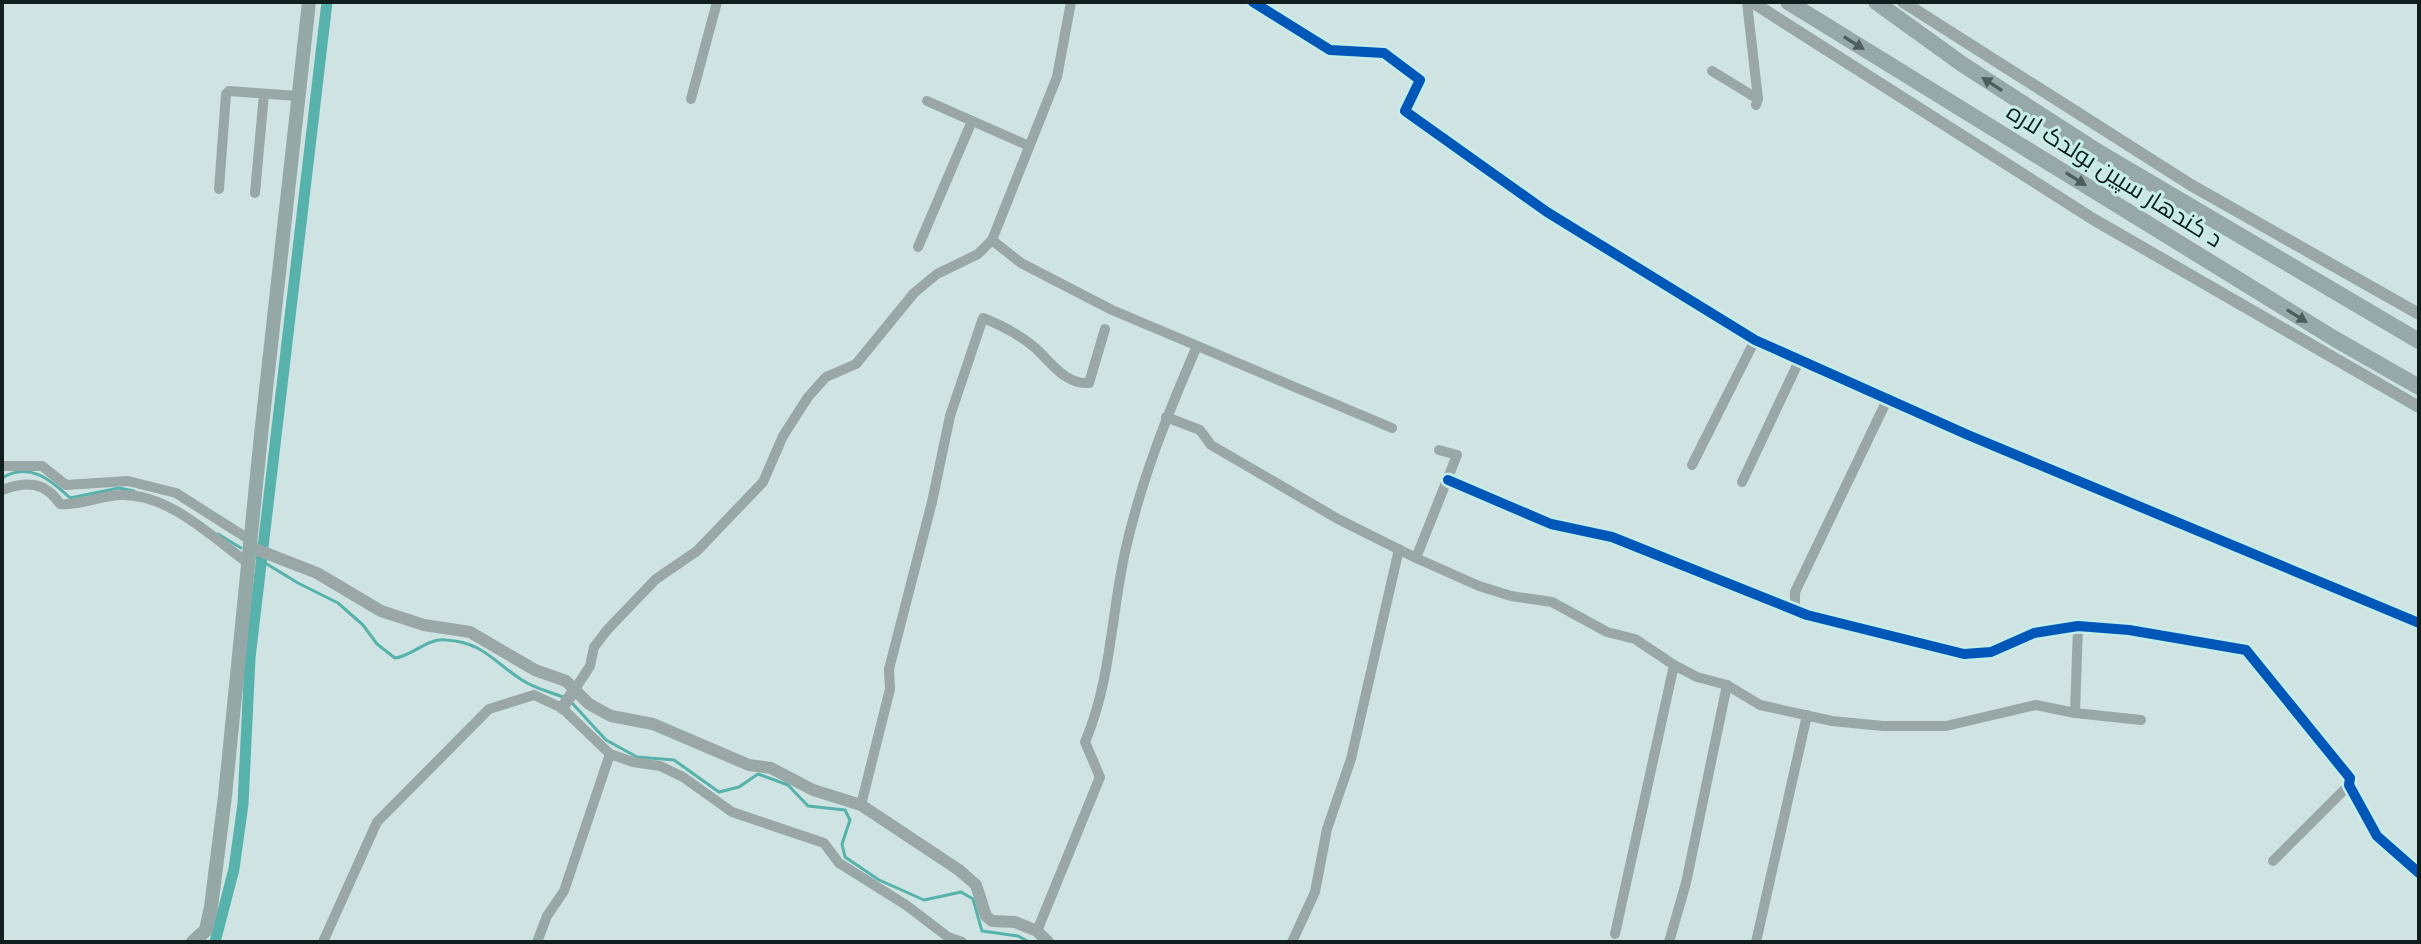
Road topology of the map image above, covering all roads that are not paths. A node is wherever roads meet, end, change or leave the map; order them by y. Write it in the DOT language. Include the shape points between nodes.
graph roads {
  1 [pos="309,2"];
  2 [pos="717,2"];
  3 [pos="1071,2"];
  4 [pos="1253,2"];
  5 [pos="1749,2"];
  6 [pos="1788,2"];
  7 [pos="1876,2"];
  8 [pos="1903,2"];
  9 [pos="1712,71"];
  10 [pos="264,94"];
  11 [pos="297,96"];
  12 [pos="691,99"];
  13 [pos="927,101"];
  14 [pos="972,121"];
  15 [pos="1029,146"];
  16 [pos="219,189"];
  17 [pos="255,193"];
  18 [pos="992,240"];
  19 [pos="918,247"];
  20 [pos="2419,314"];
  21 [pos="1105,329"];
  22 [pos="1755,340"];
  23 [pos="2419,341"];
  24 [pos="1197,346"];
  25 [pos="1799,361"];
  26 [pos="2419,387"];
  27 [pos="1887,400"];
  28 [pos="2419,407"];
  29 [pos="1166,417"];
  30 [pos="1392,428"];
  31 [pos="1439,450"];
  32 [pos="1692,465"];
  33 [pos="2,466"];
  34 [pos="1448,480"];
  35 [pos="1742,482"];
  36 [pos="2,490"];
  37 [pos="250,544"];
  38 [pos="1399,549"];
  39 [pos="1416,558"];
  40 [pos="248,563"];
  41 [pos="1795,611"];
  42 [pos="2419,623"];
  43 [pos="2078,626"];
  44 [pos="1674,665"];
  45 [pos="1727,685"];
  46 [pos="569,698"];
  47 [pos="2075,713"];
  48 [pos="1807,715"];
  49 [pos="2141,720"];
  50 [pos="610,754"];
  51 [pos="2349,785"];
  52 [pos="861,805"];
  53 [pos="2273,861"];
  54 [pos="2419,873"];
  55 [pos="1037,931"];
  56 [pos="1615,934"];
  57 [pos="193,942"];
  58 [pos="323,942"];
  59 [pos="537,942"];
  60 [pos="962,942"];
  61 [pos="1048,942"];
  62 [pos="1292,942"];
  63 [pos="1669,942"];
  64 [pos="1756,942"];
  1 -- 11 [label="main road"];
  2 -- 12 [label="street"];
  3 -- 15 [label="street" via="1057,77"];
  4 -- 22 [label="street" via="1330,50 1384,53 1420,80 1405,111 1547,212"];
  5 -- 9 [label="street" via="1757,102"];
  5 -- 28 [label="street" via="2093,219"];
  6 -- 26 [label="highway, د کندهار سپین بولدک لاره, one-way"];
  23 -- 7 [label="highway, د کندهار سپین بولدک لاره, one-way" via="2100,153"];
  8 -- 20 [label="street" via="2191,185"];
  10 -- 11 [label="street"];
  10 -- 16 [label="street" via="226,94"];
  10 -- 17 [label="street"];
  11 -- 37 [label="main road"];
  13 -- 14 [label="street"];
  14 -- 15 [label="street"];
  14 -- 19 [label="street"];
  15 -- 18 [label="street"];
  18 -- 24 [label="street" via="1021,263"];
  18 -- 46 [label="street" via="914,293 856,364 826,377 783,436 763,482 697,551 656,579 608,629"];
  21 -- 52 [label="street" via="1089,383 1080,383 1004,326 983,318 950,416"];
  22 -- 25 [label="street"];
  22 -- 32 [label="street"];
  24 -- 29 [label="street"];
  24 -- 30 [label="street"];
  25 -- 27 [label="street"];
  25 -- 35 [label="street"];
  27 -- 41 [label="street" via="1795,592"];
  27 -- 42 [label="street"];
  29 -- 38 [label="street" via="1200,430 1211,445"];
  29 -- 55 [label="street" via="1125,552 1109,661 1085,742 1100,777"];
  31 -- 34 [label="street" via="1457,455"];
  33 -- 37 [label="street" via="42,466 66,485 128,481 176,493"];
  34 -- 39 [label="street"];
  34 -- 41 [label="street" via="1551,524 1612,537"];
  36 -- 40 [label="street" via="39,484 60,504 76,505 119,495 143,496 180,514"];
  37 -- 40 [label="main road"];
  37 -- 46 [label="street" via="317,573 381,611 470,632 535,670 566,681"];
  38 -- 39 [label="street"];
  38 -- 62 [label="street" via="1315,892"];
  39 -- 44 [label="street" via="1479,586 1552,602 1607,632 1635,639"];
  40 -- 57 [label="main road" via="211,907 206,930"];
  41 -- 43 [label="street" via="1964,654 1991,652 2034,633"];
  43 -- 47 [label="street"];
  43 -- 51 [label="street" via="2246,650 2350,778"];
  44 -- 45 [label="street"];
  44 -- 56 [label="street"];
  45 -- 48 [label="street" via="1760,705"];
  45 -- 63 [label="street"];
  46 -- 50 [label="street"];
  46 -- 52 [label="street" via="611,716 653,724"];
  46 -- 58 [label="street" via="534,695 489,709 377,822"];
  47 -- 48 [label="street" via="2036,705 1946,726 1883,726"];
  47 -- 49 [label="street"];
  48 -- 64 [label="street"];
  50 -- 59 [label="street" via="564,891"];
  50 -- 60 [label="street" via="660,766 732,812 824,843 839,863"];
  51 -- 53 [label="street"];
  51 -- 54 [label="street" via="2377,836"];
  52 -- 55 [label="street" via="976,885 992,921 1015,922"];
  55 -- 61 [label="street"];
}
